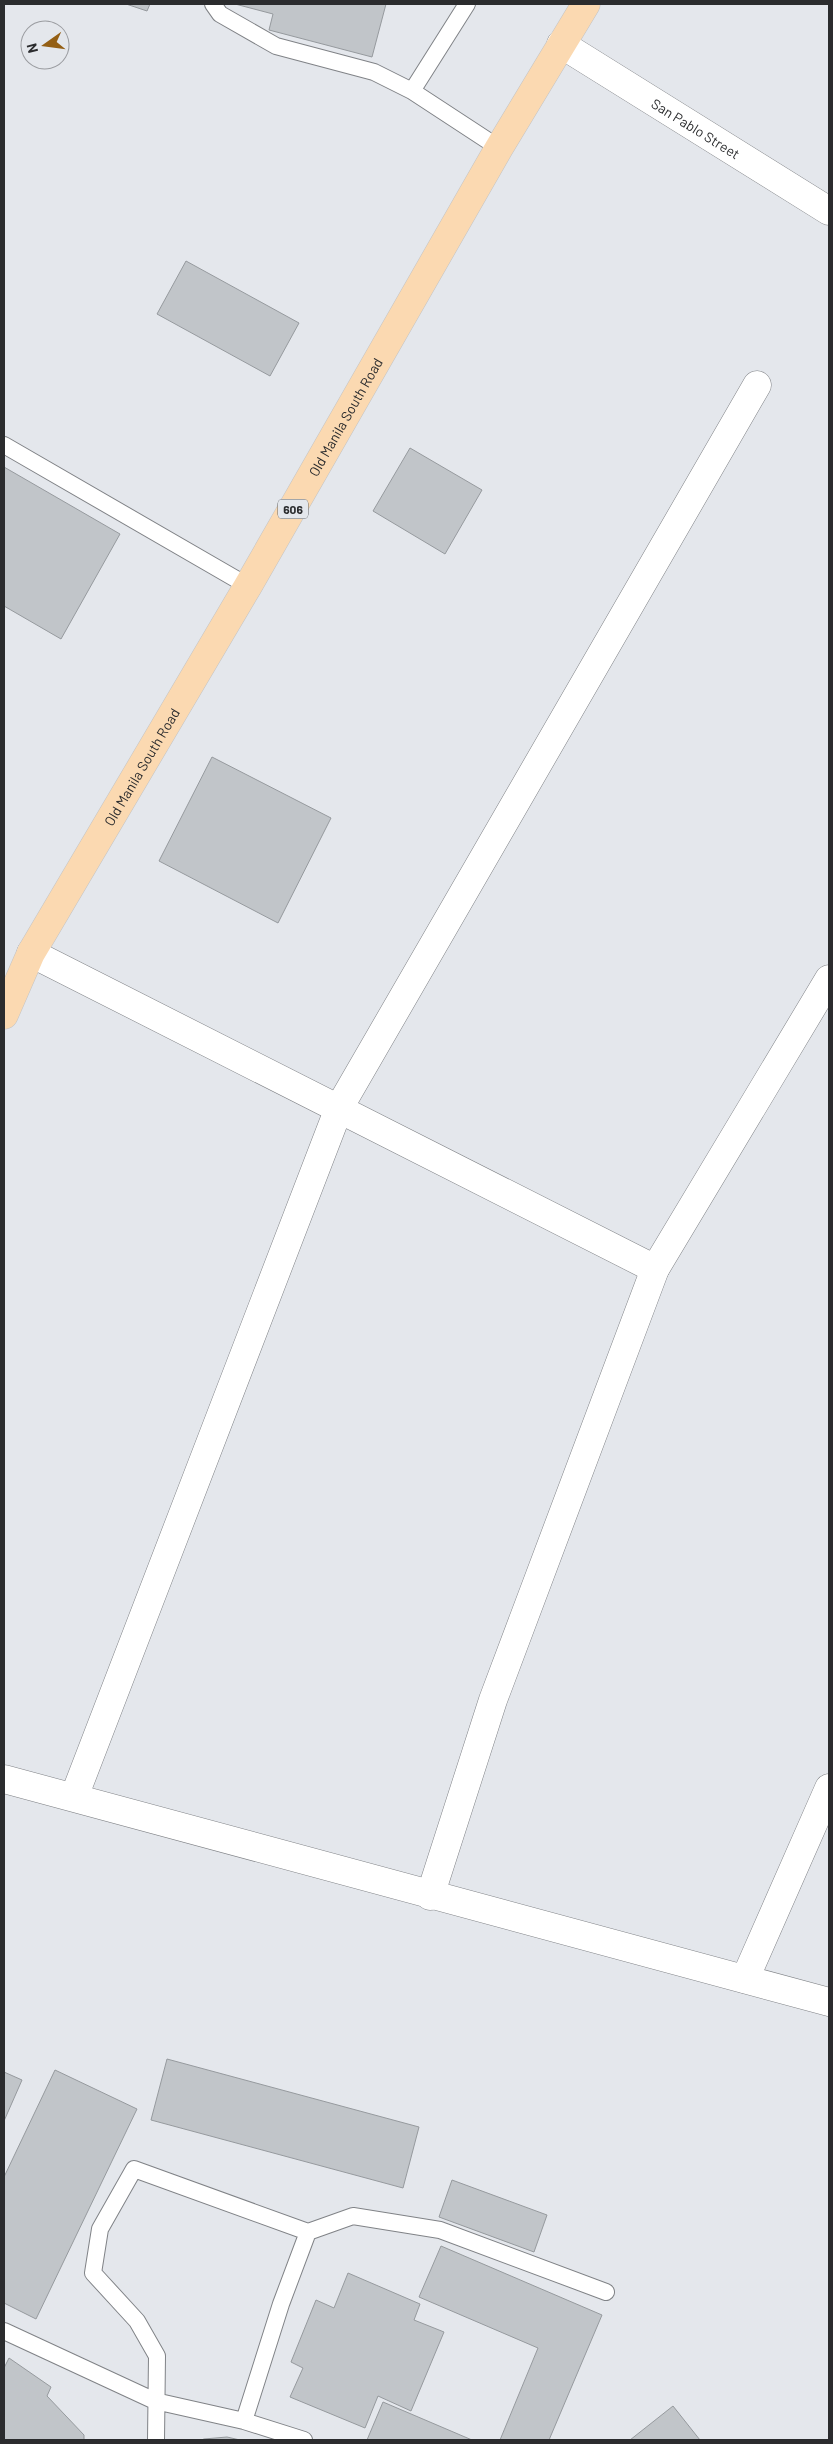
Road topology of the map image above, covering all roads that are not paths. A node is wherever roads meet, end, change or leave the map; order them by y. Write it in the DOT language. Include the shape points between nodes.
graph roads {
  1 [pos="213,4"];
  2 [pos="467,4"];
  3 [pos="586,4"];
  4 [pos="561,44"];
  5 [pos="412,91"];
  6 [pos="500,148"];
  7 [pos="829,211"];
  8 [pos="757,385"];
  9 [pos="4,444"];
  10 [pos="248,586"];
  11 [pos="31,953"];
  12 [pos="829,979"];
  13 [pos="4,1015"];
  14 [pos="339,1108"];
  15 [pos="656,1269"];
  16 [pos="4,1779"];
  17 [pos="829,1788"];
  18 [pos="74,1797"];
  19 [pos="430,1896"];
  20 [pos="745,1979"];
  21 [pos="829,2002"];
  22 [pos="308,2232"];
  23 [pos="606,2292"];
  24 [pos="4,2331"];
  25 [pos="155,2401"];
  26 [pos="244,2421"];
  27 [pos="156,2440"];
  28 [pos="304,2440"];
  1 -- 5 [label="lane" via="220,14 276,46 374,72"];
  2 -- 5 [label="lane"];
  3 -- 4 [label="main road, Old Manila South Road / 606"];
  4 -- 6 [label="main road, Old Manila South Road / 606"];
  4 -- 7 [label="street, San Pablo Street"];
  5 -- 6 [label="lane"];
  6 -- 10 [label="main road, Old Manila South Road / 606"];
  8 -- 14 [label="street"];
  9 -- 10 [label="lane"];
  10 -- 11 [label="main road, Old Manila South Road / 606"];
  11 -- 13 [label="main road, Old Manila South Road / 606"];
  11 -- 14 [label="street"];
  12 -- 15 [label="street"];
  14 -- 15 [label="street"];
  14 -- 18 [label="street"];
  15 -- 19 [label="street" via="493,1700"];
  16 -- 18 [label="street"];
  17 -- 20 [label="street"];
  18 -- 19 [label="street"];
  19 -- 20 [label="street"];
  20 -- 21 [label="street"];
  22 -- 23 [label="lane" via="352,2216 440,2230"];
  22 -- 25 [label="lane" via="134,2169 100,2229 93,2273 136,2321 157,2356"];
  22 -- 26 [label="lane"];
  24 -- 25 [label="lane"];
  25 -- 26 [label="lane"];
  25 -- 27 [label="lane"];
  26 -- 28 [label="lane"];
}
